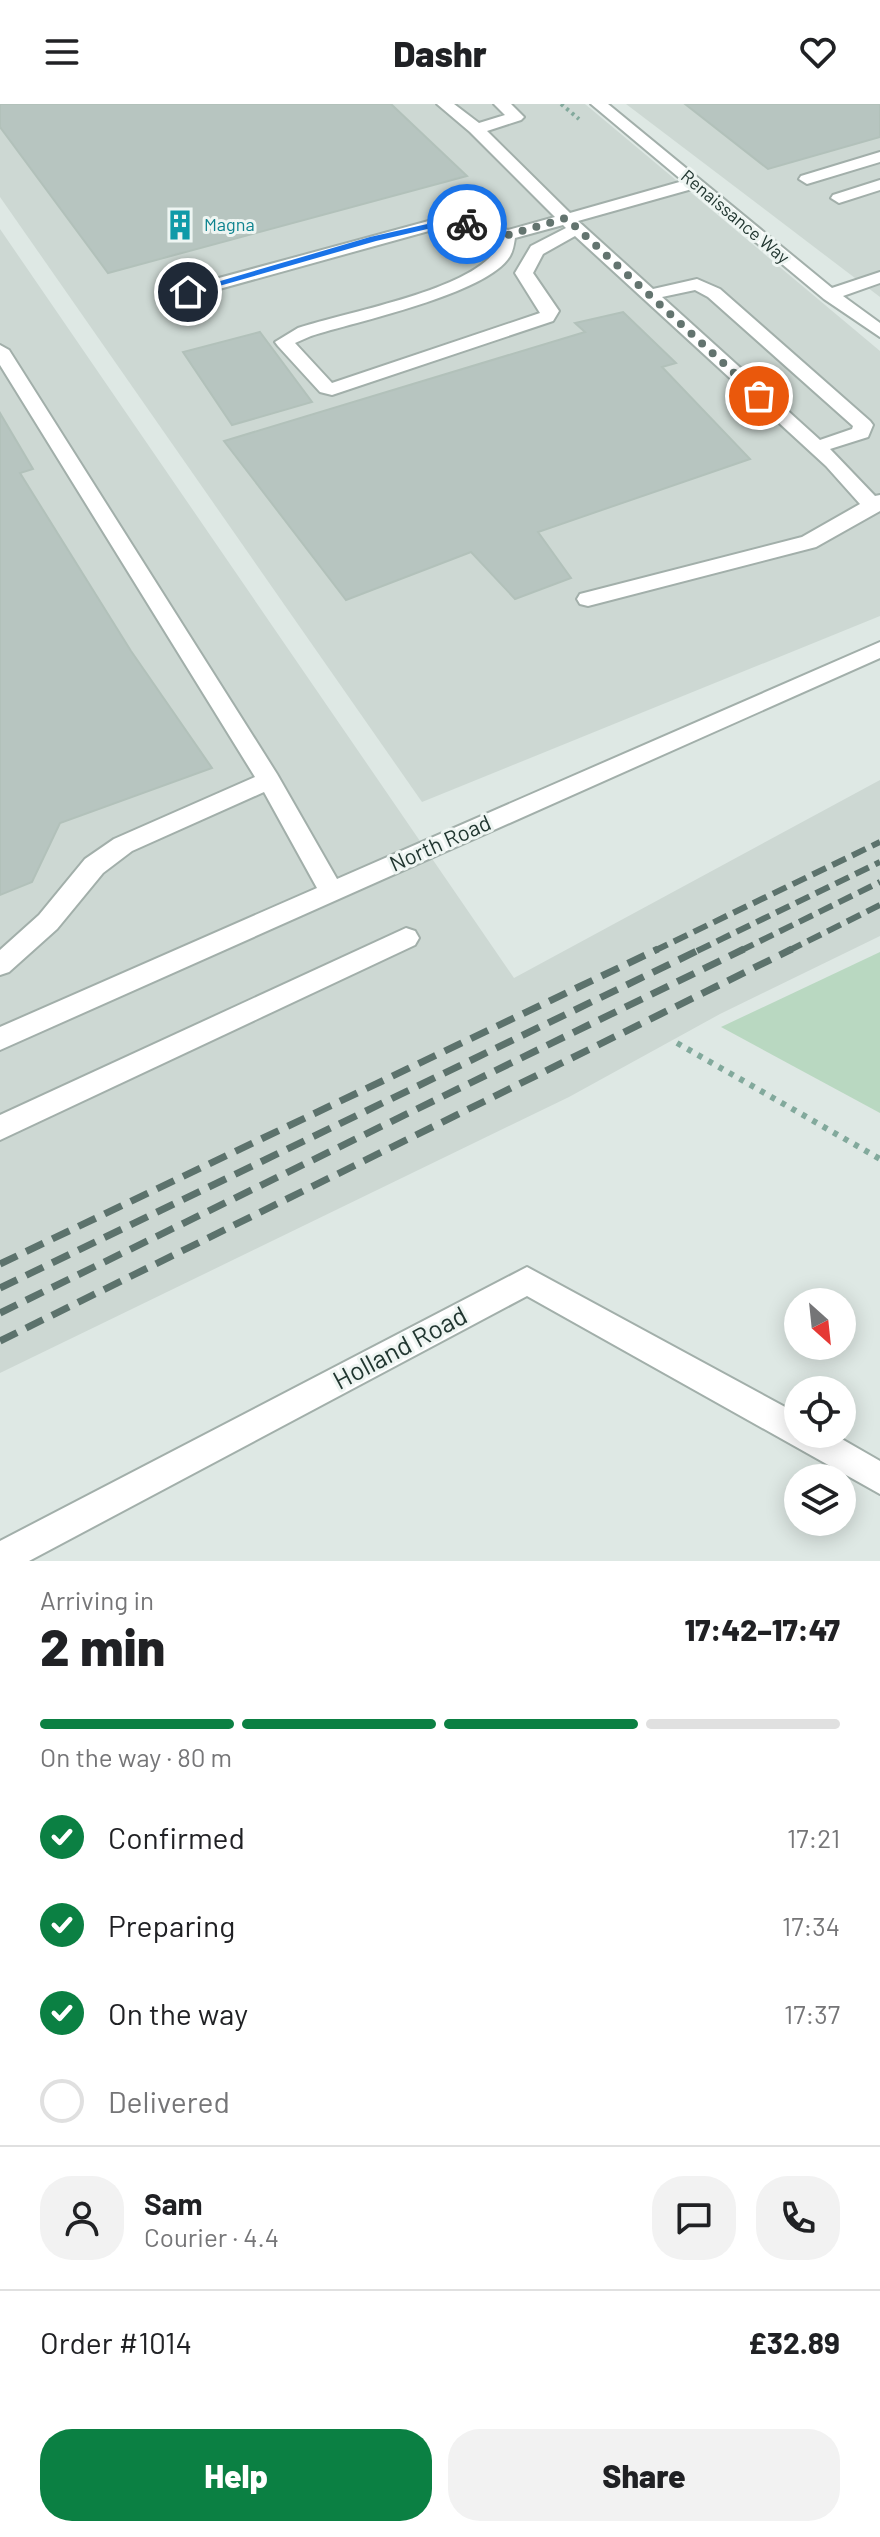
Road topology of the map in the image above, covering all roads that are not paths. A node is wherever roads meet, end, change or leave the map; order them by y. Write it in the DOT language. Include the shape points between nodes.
graph roads {
  1 [pos="445,104"];
  2 [pos="502,104"];
  3 [pos="599,104"];
  4 [pos="476,129"];
  5 [pos="880,157"];
  6 [pos="853,165"];
  7 [pos="807,179"];
  8 [pos="695,183"];
  9 [pos="880,185"];
  10 [pos="839,198"];
  11 [pos="571,224"];
  12 [pos="508,235"];
  13 [pos="880,277"];
  14 [pos="188,292"];
  15 [pos="648,295"];
  16 [pos="830,295"];
  17 [pos="880,332"];
  18 [pos="0,350"];
  19 [pos="817,447"];
  20 [pos="876,504"];
  21 [pos="588,599"];
  22 [pos="880,649"];
  23 [pos="269,780"];
  24 [pos="331,891"];
  25 [pos="406,938"];
  26 [pos="0,965"];
  27 [pos="0,1039"];
  28 [pos="0,1128"];
  29 [pos="784,1424"];
  30 [pos="833,1448"];
  31 [pos="877,1469"];
  32 [pos="2,1561"];
  1 -- 4 [label="street"];
  2 -- 4 [label="street" via="516,117"];
  3 -- 8 [label="street, Renaissance Way"];
  4 -- 11 [label="street"];
  5 -- 6 [label="street"];
  6 -- 7 [label="street"];
  6 -- 9 [label="street"];
  8 -- 11 [label="street"];
  8 -- 16 [label="street, Renaissance Way"];
  9 -- 10 [label="street"];
  11 -- 12 [label="street"];
  11 -- 12 [label="street" via="526,261 524,273 550,311 547,317 332,389 284,342 480,273 502,257"];
  11 -- 15 [label="street"];
  12 -- 14 [label="street" via="463,223 436,224"];
  13 -- 16 [label="street"];
  15 -- 19 [label="street"];
  15 -- 19 [label="street" via="697,284 714,293 863,425 861,433"];
  16 -- 17 [label="street"];
  18 -- 23 [label="street"];
  19 -- 20 [label="street"];
  20 -- 21 [label="street" via="809,542"];
  22 -- 24 [label="street, North Road"];
  23 -- 24 [label="street"];
  23 -- 26 [label="street" via="123,845 94,866 48,922"];
  24 -- 27 [label="street, North Road"];
  25 -- 28 [label="street"];
  29 -- 32 [label="street, Holland Road" via="527,1281"];
  30 -- 31 [label="street, Holland Road"];
}
